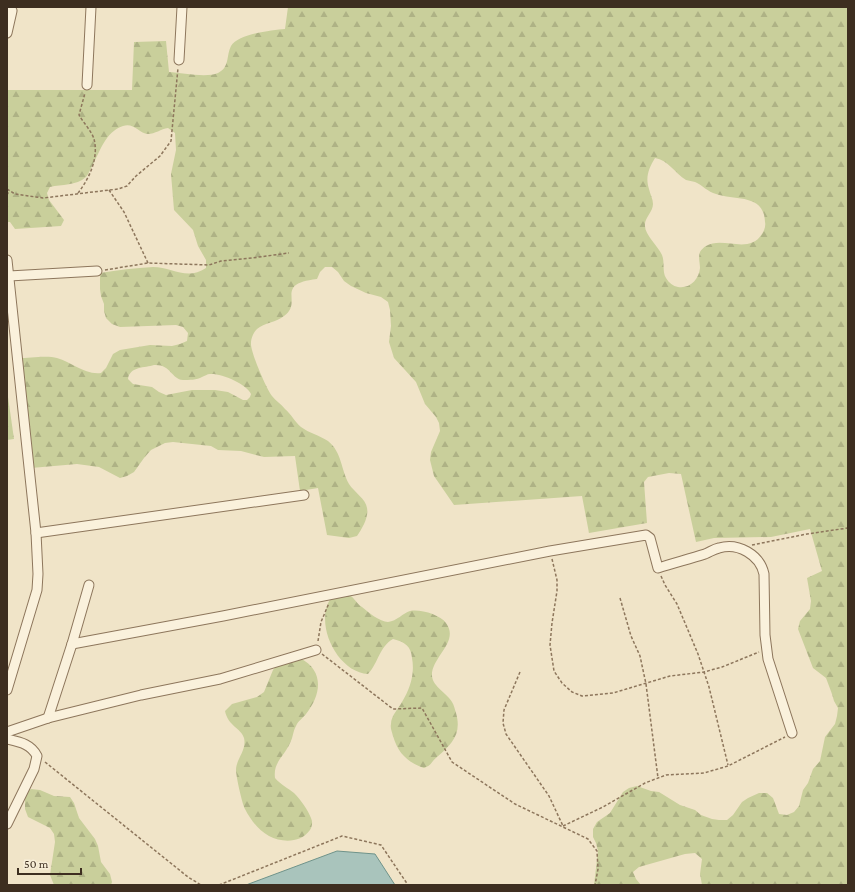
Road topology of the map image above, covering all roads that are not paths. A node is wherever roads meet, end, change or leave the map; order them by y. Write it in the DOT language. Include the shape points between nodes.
graph roads {
  1 [pos="91,7"];
  2 [pos="182,7"];
  3 [pos="7,9"];
  4 [pos="7,33"];
  5 [pos="179,60"];
  6 [pos="88,85"];
  7 [pos="7,260"];
  8 [pos="97,271"];
  9 [pos="9,276"];
  10 [pos="9,299"];
  11 [pos="304,495"];
  12 [pos="36,533"];
  13 [pos="89,585"];
  14 [pos="72,644"];
  15 [pos="316,650"];
  16 [pos="7,690"];
  17 [pos="48,718"];
  18 [pos="7,732"];
  19 [pos="792,733"];
  20 [pos="7,739"];
  21 [pos="7,824"];
  1 -- 6 [label="street"];
  2 -- 5 [label="street"];
  3 -- 4 [label="street" via="12,10"];
  7 -- 9 [label="street"];
  8 -- 9 [label="street"];
  9 -- 10 [label="street"];
  10 -- 12 [label="street"];
  11 -- 12 [label="street"];
  12 -- 16 [label="street" via="37,590"];
  13 -- 14 [label="street"];
  14 -- 17 [label="street"];
  14 -- 19 [label="street" via="550,551 646,535 650,538 658,568 720,547 738,547 756,558 762,566 766,649"];
  15 -- 17 [label="street" via="220,679"];
  17 -- 18 [label="street"];
  20 -- 21 [label="street" via="33,748 37,756 34,769"];
}
